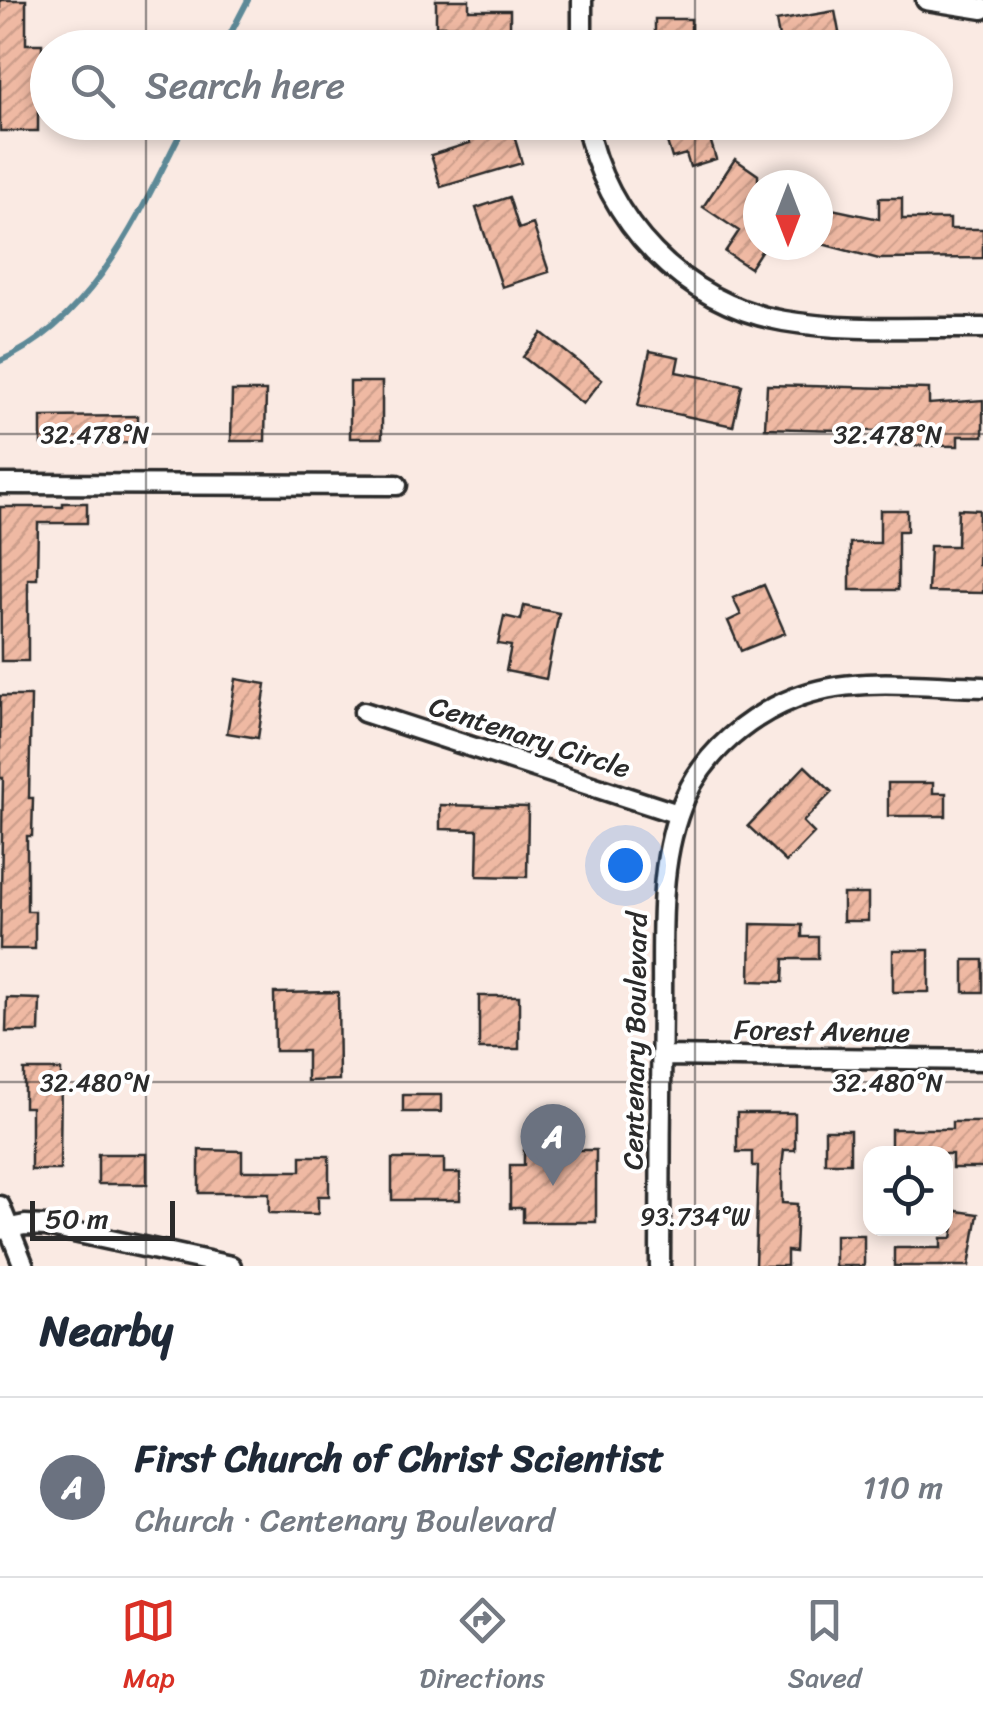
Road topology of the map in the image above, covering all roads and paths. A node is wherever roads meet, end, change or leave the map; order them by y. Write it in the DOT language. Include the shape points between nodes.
graph roads {
  1 [pos="582,0"];
  2 [pos="926,0"];
  3 [pos="983,9"];
  4 [pos="582,30"];
  5 [pos="589,140"];
  6 [pos="983,328"];
  7 [pos="0,484"];
  8 [pos="396,485"];
  9 [pos="983,687"];
  10 [pos="364,712"];
  11 [pos="678,814"];
  12 [pos="661,1056"];
  13 [pos="983,1060"];
  14 [pos="0,1206"];
  15 [pos="4,1229"];
  16 [pos="24,1266"];
  17 [pos="231,1266"];
  18 [pos="660,1266"];
  1 -- 4 [label="street"];
  2 -- 3 [label="street"];
  5 -- 6 [label="street" via="605,186 632,227 688,282 723,302 825,326"];
  7 -- 8 [label="street"];
  9 -- 11 [label="street, Centenary Boulevard" via="856,685 796,697 733,735 705,765"];
  10 -- 11 [label="street, Centenary Circle"];
  11 -- 12 [label="street, Centenary Boulevard" via="667,865"];
  12 -- 13 [label="street, Forest Avenue"];
  12 -- 18 [label="street, Centenary Boulevard"];
  14 -- 15 [label="street"];
  15 -- 16 [label="street"];
  15 -- 17 [label="street" via="46,1226"];
}
